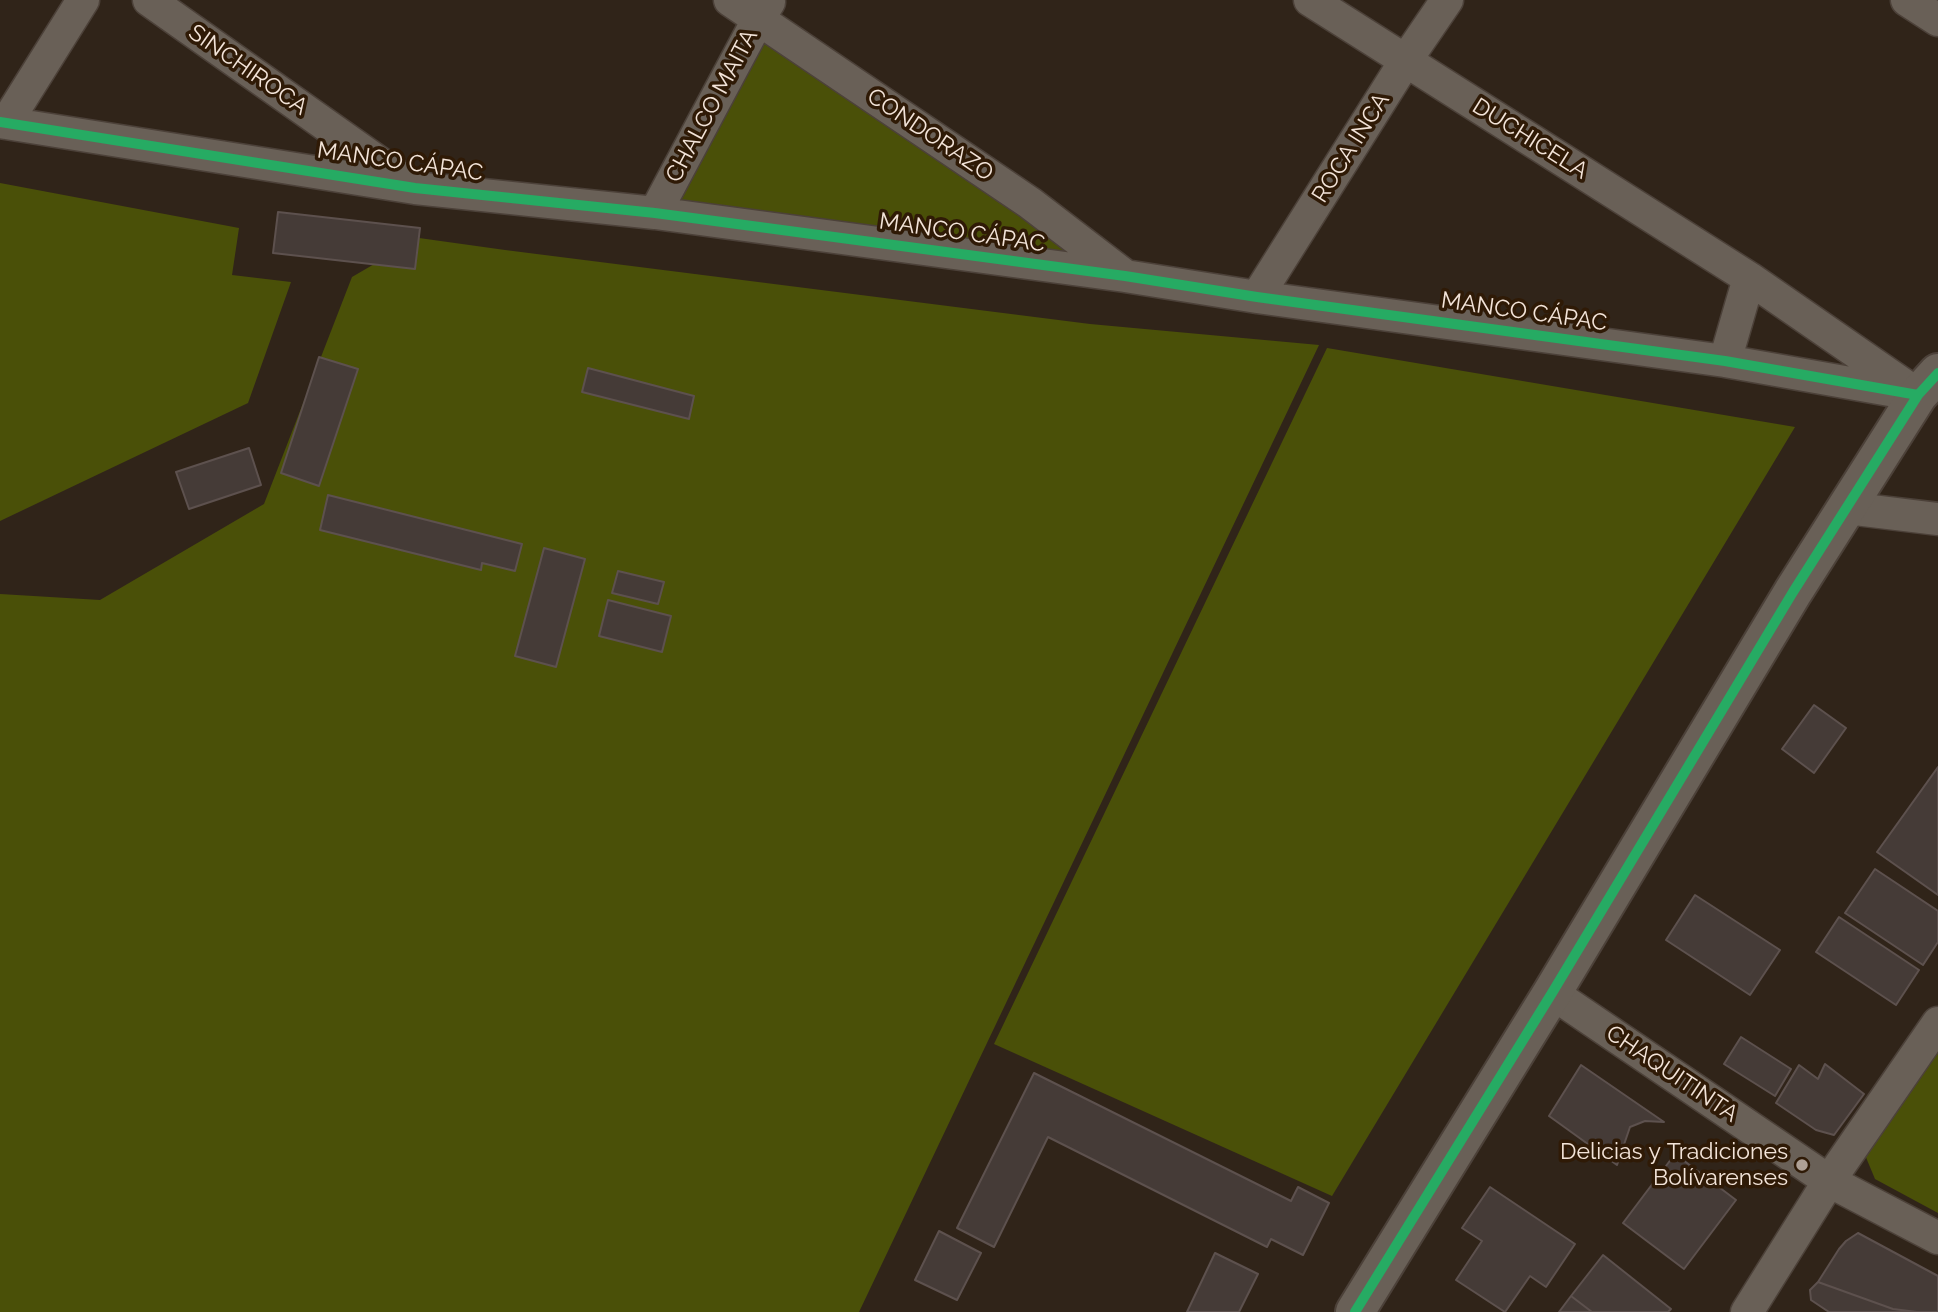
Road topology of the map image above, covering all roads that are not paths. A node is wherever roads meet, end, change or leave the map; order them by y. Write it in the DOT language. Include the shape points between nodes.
graph roads {
  1 [pos="83,0"];
  2 [pos="149,0"];
  3 [pos="730,0"];
  4 [pos="1310,0"];
  5 [pos="1447,0"];
  6 [pos="1907,0"];
  7 [pos="765,9"];
  8 [pos="1938,19"];
  9 [pos="1406,60"];
  10 [pos="3,123"];
  11 [pos="415,188"];
  12 [pos="655,214"];
  13 [pos="1125,276"];
  14 [pos="1749,278"];
  15 [pos="1257,297"];
  16 [pos="1725,361"];
  17 [pos="1928,384"];
  18 [pos="1847,508"];
  19 [pos="1938,519"];
  20 [pos="1552,993"];
  21 [pos="1938,1023"];
  22 [pos="1829,1181"];
  23 [pos="1938,1238"];
  24 [pos="1355,1312"];
  25 [pos="1748,1312"];
  1 -- 10 [label="street"];
  2 -- 11 [label="street, SINCHIROCA"];
  3 -- 7 [label="street, CONDORAZO"];
  4 -- 9 [label="street, DUCHICELA"];
  5 -- 9 [label="street, ROCA INCA"];
  6 -- 8 [label="street"];
  7 -- 12 [label="street, CHALCO MAITA"];
  7 -- 13 [label="street, CONDORAZO"];
  9 -- 14 [label="street, DUCHICELA"];
  9 -- 15 [label="street, ROCA INCA"];
  10 -- 11 [label="street, MANCO CÁPAC"];
  11 -- 12 [label="street, MANCO CÁPAC"];
  12 -- 13 [label="street, MANCO CÁPAC"];
  13 -- 15 [label="street, MANCO CÁPAC"];
  14 -- 16 [label="street"];
  14 -- 17 [label="street, DUCHICELA"];
  15 -- 16 [label="street, MANCO CÁPAC"];
  16 -- 17 [label="street, MANCO CÁPAC"];
  17 -- 18 [label="street"];
  18 -- 19 [label="street"];
  18 -- 20 [label="street"];
  20 -- 22 [label="street, CHAQUITINTA"];
  20 -- 24 [label="street"];
  21 -- 22 [label="street"];
  22 -- 23 [label="street, CHAQUITINTA"];
  22 -- 25 [label="street"];
}
